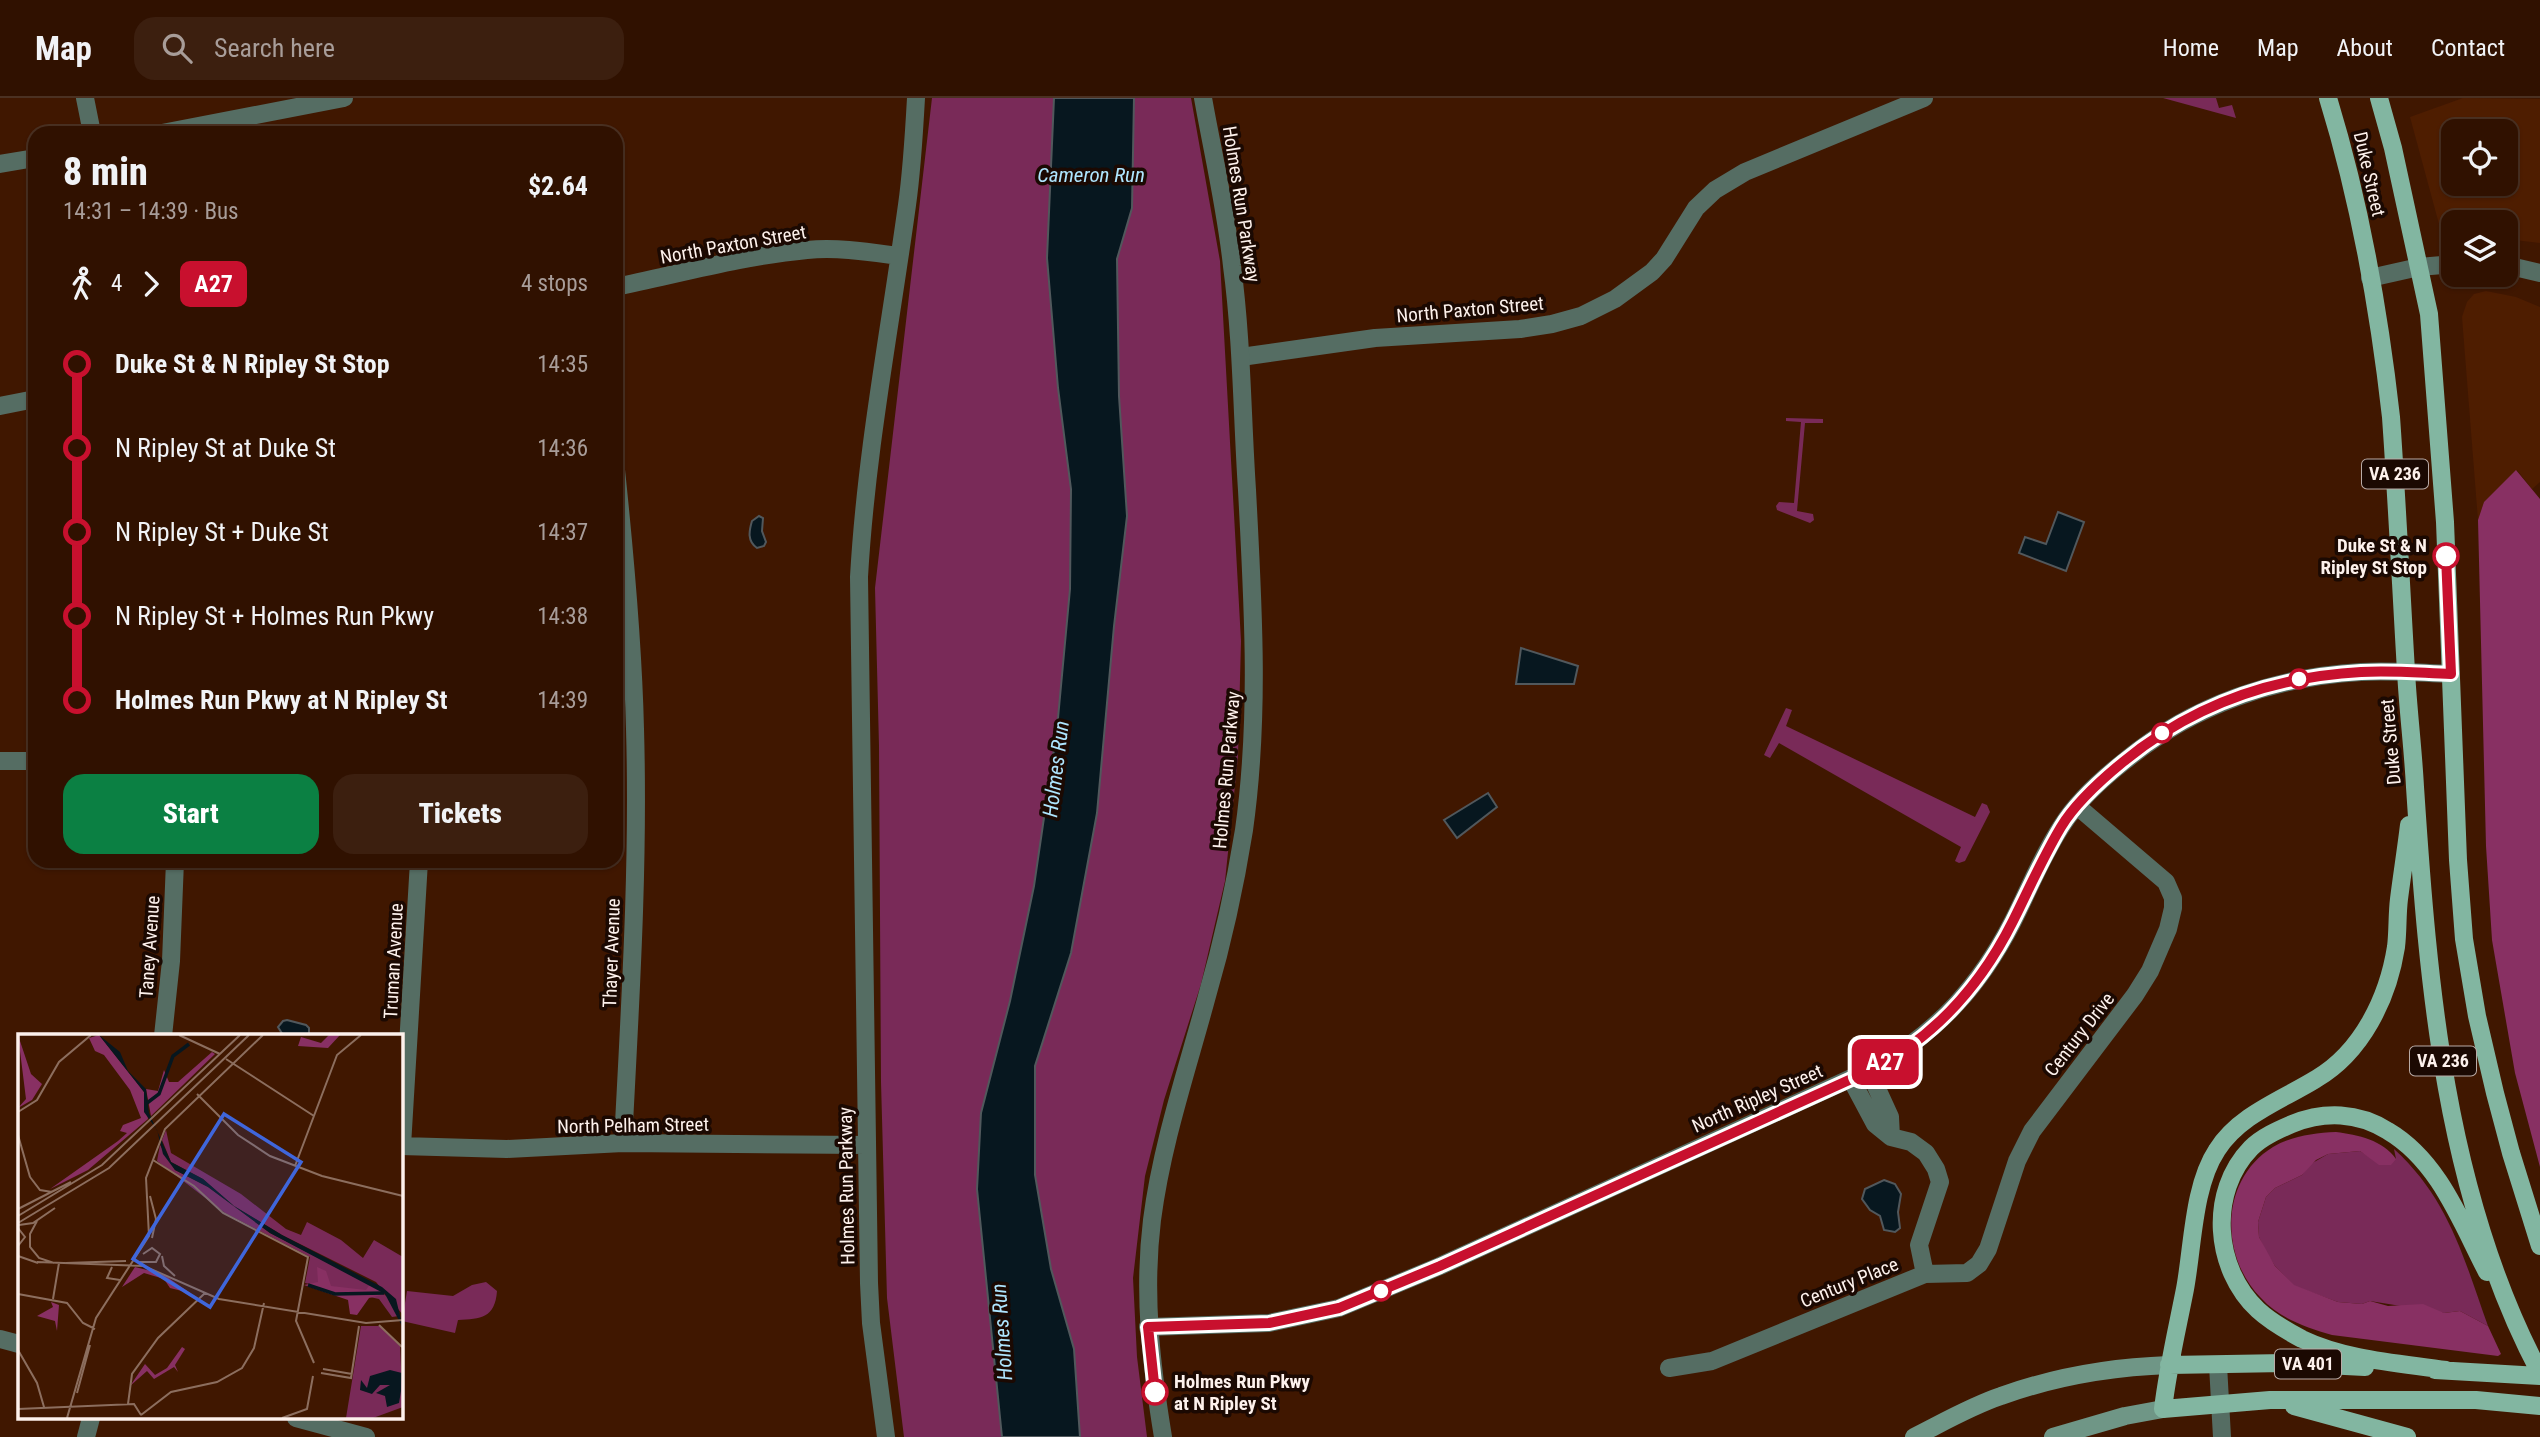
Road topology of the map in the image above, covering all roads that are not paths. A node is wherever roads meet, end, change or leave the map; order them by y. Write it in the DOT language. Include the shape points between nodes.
graph roads {
  1 [pos="85,98"];
  2 [pos="344,98"];
  3 [pos="916,98"];
  4 [pos="1203,98"];
  5 [pos="1924,98"];
  6 [pos="2328,98"];
  7 [pos="2379,98"];
  8 [pos="91,126"];
  9 [pos="198,126"];
  10 [pos="28,159"];
  11 [pos="0,164"];
  12 [pos="899,256"];
  13 [pos="2441,265"];
  14 [pos="2419,267"];
  15 [pos="2518,268"];
  16 [pos="2540,273"];
  17 [pos="2370,278"];
  18 [pos="623,286"];
  19 [pos="1241,358"];
  20 [pos="28,401"];
  21 [pos="0,406"];
  22 [pos="623,544"];
  23 [pos="2406,673"];
  24 [pos="2451,674"];
  25 [pos="0,761"];
  26 [pos="28,761"];
  27 [pos="2415,784"];
  28 [pos="2077,806"];
  29 [pos="175,868"];
  30 [pos="419,868"];
  31 [pos="163,1034"];
  32 [pos="1869,1071"];
  33 [pos="1851,1079"];
  34 [pos="402,1130"];
  35 [pos="1891,1137"];
  36 [pos="623,1143"];
  37 [pos="867,1145"];
  38 [pos="402,1146"];
  39 [pos="2540,1246"];
  40 [pos="1925,1274"];
  41 [pos="1148,1327"];
  42 [pos="2517,1330"];
  43 [pos="0,1339"];
  44 [pos="18,1344"];
  45 [pos="2218,1364"];
  46 [pos="2169,1365"];
  47 [pos="1669,1368"];
  48 [pos="2446,1370"];
  49 [pos="2540,1374"];
  50 [pos="2270,1400"];
  51 [pos="2220,1404"];
  52 [pos="2540,1406"];
  53 [pos="2163,1409"];
  54 [pos="90,1420"];
  55 [pos="303,1420"];
  56 [pos="86,1437"];
  57 [pos="366,1437"];
  58 [pos="886,1437"];
  59 [pos="1163,1437"];
  60 [pos="1914,1437"];
  61 [pos="2053,1437"];
  62 [pos="2222,1437"];
  63 [pos="2407,1437"];
  1 -- 8 [label="street"];
  2 -- 9 [label="street"];
  3 -- 12 [label="street, Holmes Run Parkway"];
  4 -- 19 [label="street, Holmes Run Parkway" via="1232,264"];
  5 -- 19 [label="street, North Paxton Street" via="1724,184 1696,208 1652,272 1581,316 1520,329 1375,338"];
  6 -- 17 [label="main road, Duke Street / VA 236" via="2349,168"];
  7 -- 14 [label="main road, Duke Street / VA 236"];
  10 -- 11 [label="street"];
  12 -- 18 [label="street, North Paxton Street" via="809,250"];
  12 -- 37 [label="street, Holmes Run Parkway" via="868,473 859,577"];
  13 -- 14 [label="street"];
  14 -- 17 [label="street"];
  14 -- 24 [label="main road, Duke Street / VA 236" via="2437,400"];
  15 -- 16 [label="street"];
  17 -- 23 [label="main road, Duke Street / VA 236" via="2391,418"];
  19 -- 41 [label="street, Holmes Run Parkway" via="1255,647 1249,786 1227,919 1161,1165 1149,1254"];
  20 -- 21 [label="street"];
  22 -- 36 [label="street, Thayer Avenue" via="635,732"];
  23 -- 24 [label="street, North Ripley Street"];
  23 -- 27 [label="main road, Duke Street / VA 236"];
  23 -- 28 [label="street, North Ripley Street" via="2361,672 2293,680 2219,703 2150,740"];
  24 -- 39 [label="main road, Duke Street / VA 236" via="2464,939 2495,1093"];
  25 -- 26 [label="street"];
  27 -- 42 [label="main road, Duke Street / VA 236" via="2435,1020 2477,1216"];
  27 -- 46 [label="main road" via="2396,947 2381,1003 2360,1038 2333,1066 2234,1130 2208,1165"];
  28 -- 32 [label="street, North Ripley Street" via="2052,843 1986,969 1925,1036"];
  28 -- 40 [label="street, Century Drive" via="2166,882 2174,908 2168,929 2135,995 2032,1131 1979,1264 1967,1273"];
  29 -- 31 [label="street, Taney Avenue"];
  30 -- 34 [label="street, Truman Avenue"];
  32 -- 33 [label="street, North Ripley Street"];
  32 -- 35 [label="street" via="1890,1117"];
  33 -- 35 [label="street, Century Place" via="1875,1124"];
  33 -- 41 [label="street, North Ripley Street" via="1339,1308 1269,1323"];
  35 -- 40 [label="street, Century Place" via="1911,1142 1926,1153 1940,1182 1919,1245"];
  36 -- 37 [label="street, North Pelham Street"];
  36 -- 38 [label="street, North Pelham Street" via="508,1149"];
  37 -- 58 [label="street, Holmes Run Parkway" via="871,1323"];
  40 -- 47 [label="street, Century Place" via="1712,1361"];
  41 -- 59 [label="street, Holmes Run Parkway"];
  42 -- 48 [label="main road" via="2436,1177 2390,1131 2346,1115 2310,1116 2252,1148 2236,1168 2222,1205 2224,1248 2243,1293 2258,1310 2304,1340 2343,1354"];
  42 -- 49 [label="main road, Duke Street / VA 236"];
  43 -- 44 [label="street"];
  45 -- 46 [label="main road, VA 401"];
  45 -- 48 [label="main road, VA 401"];
  45 -- 51 [label="street"];
  46 -- 53 [label="main road"];
  46 -- 60 [label="main road, VA 401" via="2122,1367 2000,1396"];
  48 -- 49 [label="main road, VA 401"];
  50 -- 51 [label="main road, VA 401"];
  50 -- 52 [label="main road, VA 401" via="2476,1400"];
  50 -- 63 [label="main road"];
  51 -- 53 [label="main road, VA 401"];
  51 -- 62 [label="street"];
  53 -- 61 [label="main road, VA 401"];
  54 -- 56 [label="street"];
  55 -- 57 [label="street"];
}
